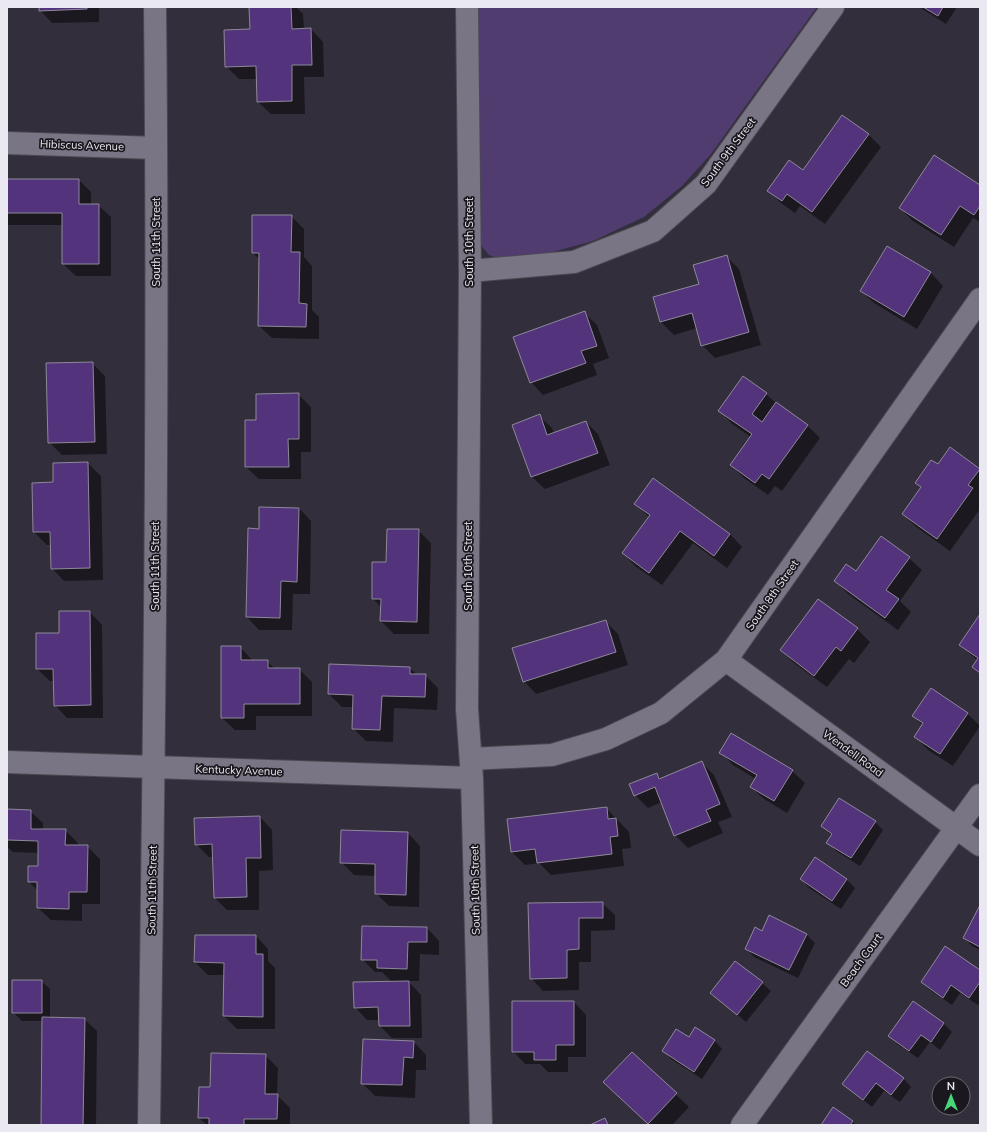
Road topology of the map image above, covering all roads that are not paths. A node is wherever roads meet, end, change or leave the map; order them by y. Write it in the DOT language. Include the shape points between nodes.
graph roads {
  1 [pos="155,7"];
  2 [pos="467,7"];
  3 [pos="833,7"];
  4 [pos="7,143"];
  5 [pos="156,148"];
  6 [pos="470,271"];
  7 [pos="980,299"];
  8 [pos="726,660"];
  9 [pos="7,762"];
  10 [pos="154,767"];
  11 [pos="471,769"];
  12 [pos="980,795"];
  13 [pos="956,828"];
  14 [pos="980,845"];
  15 [pos="149,1125"];
  16 [pos="481,1125"];
  17 [pos="742,1125"];
  1 -- 5 [label="street, South 11th Street"];
  2 -- 6 [label="street, South 10th Street"];
  3 -- 6 [label="street, South 9th Street" via="706,184 653,231 574,262"];
  4 -- 5 [label="street, Hibiscus Avenue"];
  5 -- 10 [label="street, South 11th Street"];
  6 -- 11 [label="street, South 10th Street" via="467,709"];
  7 -- 8 [label="street, South 8th Street"];
  8 -- 11 [label="street, South 8th Street" via="661,713 606,739 552,755"];
  8 -- 13 [label="street, Wendell Road"];
  9 -- 10 [label="street, Kentucky Avenue"];
  10 -- 11 [label="street, Kentucky Avenue"];
  10 -- 15 [label="street, South 11th Street"];
  11 -- 16 [label="street, South 10th Street"];
  12 -- 13 [label="street, Beach Court"];
  13 -- 14 [label="street, Wendell Road"];
  13 -- 17 [label="street, Beach Court"];
}
